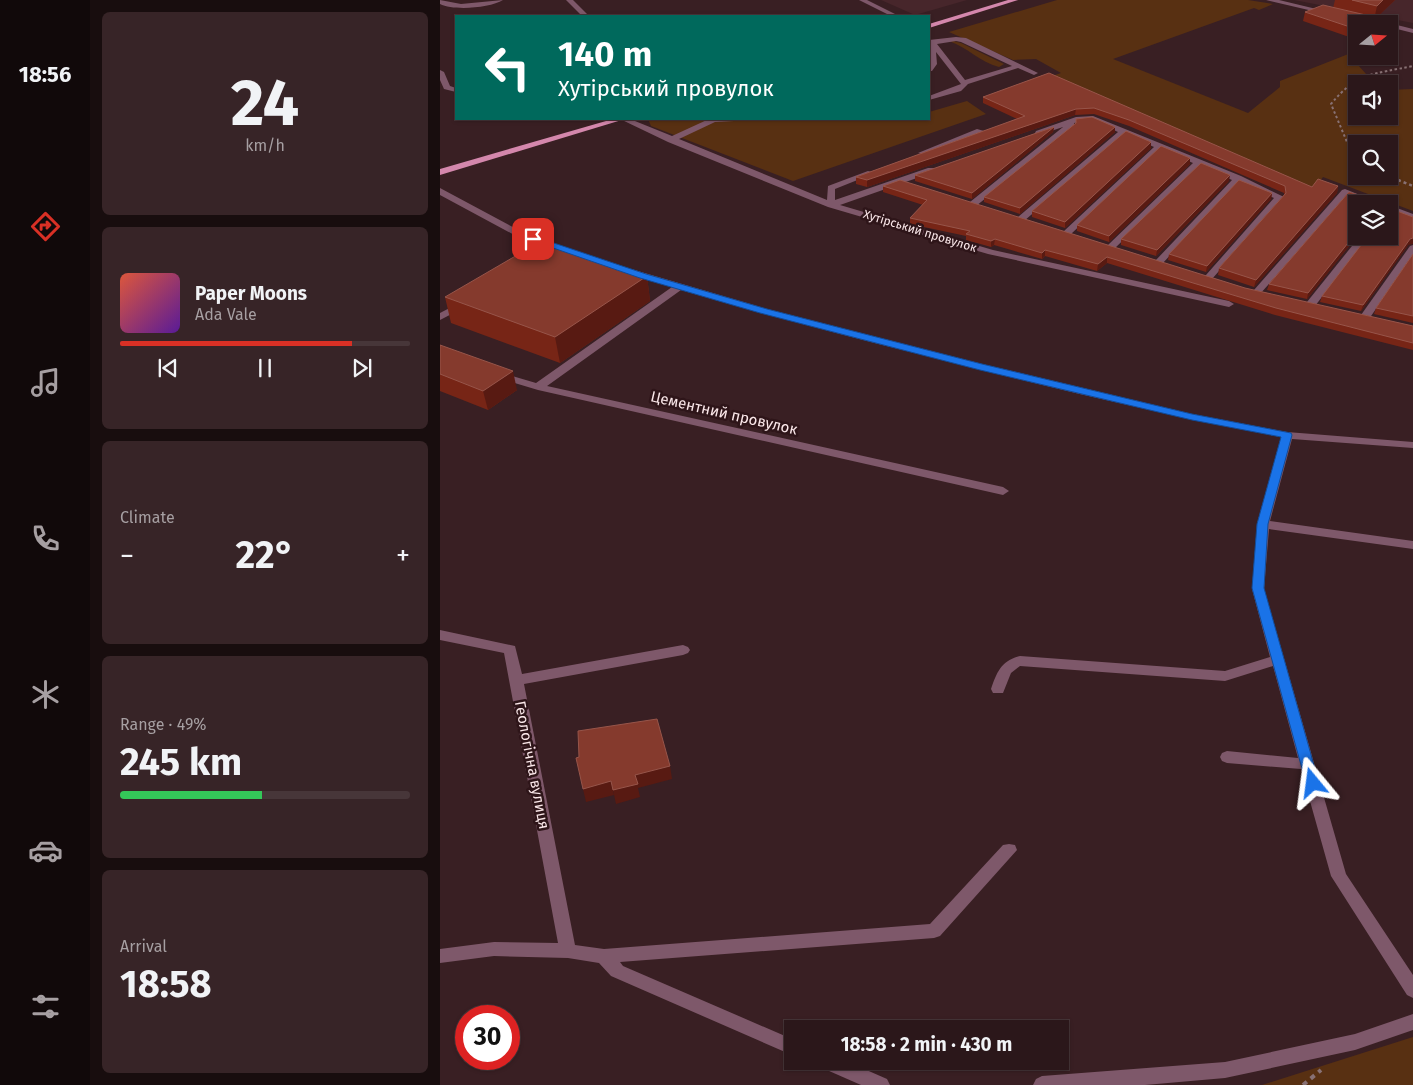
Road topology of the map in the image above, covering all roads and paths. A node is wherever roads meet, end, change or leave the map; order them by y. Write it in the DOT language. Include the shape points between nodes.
graph roads {
  1 [pos="500,0"];
  2 [pos="569,0"];
  3 [pos="862,0"];
  4 [pos="1015,0"];
  5 [pos="1269,0"];
  6 [pos="440,1"];
  7 [pos="1335,14"];
  8 [pos="585,15"];
  9 [pos="894,15"];
  10 [pos="1344,16"];
  11 [pos="1348,17"];
  12 [pos="930,26"];
  13 [pos="1398,28"];
  14 [pos="1413,31"];
  15 [pos="930,38"];
  16 [pos="1018,66"];
  17 [pos="1413,66"];
  18 [pos="930,68"];
  19 [pos="440,72"];
  20 [pos="1034,73"];
  21 [pos="965,83"];
  22 [pos="455,90"];
  23 [pos="930,98"];
  24 [pos="1079,119"];
  25 [pos="619,120"];
  26 [pos="624,120"];
  27 [pos="713,120"];
  28 [pos="1125,130"];
  29 [pos="980,131"];
  30 [pos="1032,135"];
  31 [pos="671,140"];
  32 [pos="1348,143"];
  33 [pos="1160,145"];
  34 [pos="910,158"];
  35 [pos="1199,162"];
  36 [pos="884,168"];
  37 [pos="937,168"];
  38 [pos="440,172"];
  39 [pos="1238,178"];
  40 [pos="1398,180"];
  41 [pos="900,181"];
  42 [pos="1413,186"];
  43 [pos="918,187"];
  44 [pos="440,192"];
  45 [pos="1353,195"];
  46 [pos="973,203"];
  47 [pos="831,205"];
  48 [pos="1398,211"];
  49 [pos="1413,217"];
  50 [pos="1022,219"];
  51 [pos="1067,233"];
  52 [pos="1357,245"];
  53 [pos="1110,247"];
  54 [pos="1413,248"];
  55 [pos="562,249"];
  56 [pos="1159,262"];
  57 [pos="625,270"];
  58 [pos="1208,277"];
  59 [pos="679,286"];
  60 [pos="1257,292"];
  61 [pos="474,298"];
  62 [pos="1229,304"];
  63 [pos="1311,304"];
  64 [pos="440,317"];
  65 [pos="1365,317"];
  66 [pos="485,371"];
  67 [pos="538,387"];
  68 [pos="1287,435"];
  69 [pos="1413,445"];
  70 [pos="1004,491"];
  71 [pos="1263,524"];
  72 [pos="1413,545"];
  73 [pos="440,635"];
  74 [pos="683,650"];
  75 [pos="1277,660"];
  76 [pos="516,680"];
  77 [pos="998,689"];
  78 [pos="1227,758"];
  79 [pos="1307,764"];
  80 [pos="1009,850"];
  81 [pos="568,951"];
  82 [pos="440,956"];
  83 [pos="604,956"];
  84 [pos="1413,990"];
  85 [pos="1413,1022"];
  86 [pos="784,1043"];
  87 [pos="847,1070"];
  88 [pos="881,1085"];
  89 [pos="1042,1085"];
  1 -- 6 [label="street" via="460,6 444,5"];
  2 -- 8 [label="street"];
  3 -- 9 [label="street"];
  4 -- 12 [label="main road"];
  5 -- 7 [label="street"];
  10 -- 11 [label="street"];
  13 -- 14 [label="street"];
  15 -- 16 [label="street" via="960,39"];
  15 -- 18 [label="street" via="933,64"];
  15 -- 21 [label="street"];
  16 -- 20 [label="street"];
  16 -- 21 [label="street"];
  17 -- 32 [label="path" via="1356,78 1342,88 1331,104"];
  19 -- 22 [label="street" via="447,87"];
  21 -- 23 [label="street" via="962,88"];
  24 -- 28 [label="street" via="1093,118"];
  24 -- 30 [label="street"];
  24 -- 46 [label="street"];
  25 -- 38 [label="main road"];
  26 -- 31 [label="street, Хутірський провулок"];
  27 -- 31 [label="street"];
  28 -- 33 [label="street"];
  28 -- 50 [label="street"];
  29 -- 34 [label="street"];
  31 -- 47 [label="street, Хутірський провулок"];
  33 -- 35 [label="street"];
  33 -- 51 [label="street"];
  35 -- 39 [label="street"];
  35 -- 53 [label="street"];
  36 -- 47 [label="street" via="831,188"];
  37 -- 41 [label="street"];
  39 -- 56 [label="street"];
  39 -- 58 [label="street" via="1280,197"];
  40 -- 42 [label="path"];
  41 -- 43 [label="street"];
  41 -- 47 [label="street"];
  44 -- 55 [label="street" via="542,246"];
  45 -- 60 [label="street" via="1345,192"];
  47 -- 62 [label="street, Хутірський провулок" via="991,252"];
  48 -- 49 [label="street"];
  52 -- 63 [label="street"];
  54 -- 65 [label="street"];
  57 -- 59 [label="street"];
  59 -- 67 [label="street"];
  59 -- 68 [label="street" via="980,367 1192,417"];
  61 -- 64 [label="street"];
  66 -- 67 [label="street, Цементний провулок"];
  67 -- 70 [label="street, Цементний провулок"];
  68 -- 69 [label="street"];
  68 -- 71 [label="street"];
  71 -- 72 [label="street"];
  71 -- 75 [label="street" via="1258,588"];
  73 -- 76 [label="street, Геологічна вулиця" via="510,649"];
  74 -- 76 [label="street"];
  75 -- 77 [label="street" via="1225,676 1020,661 1005,668"];
  75 -- 79 [label="street"];
  76 -- 81 [label="street, Геологічна вулиця"];
  78 -- 79 [label="street"];
  79 -- 84 [label="street" via="1339,876"];
  80 -- 83 [label="street" via="934,931"];
  81 -- 82 [label="street" via="494,949"];
  81 -- 83 [label="street"];
  83 -- 86 [label="street" via="617,971"];
  85 -- 89 [label="street" via="1355,1042 1226,1070"];
  87 -- 88 [label="street"];
}
